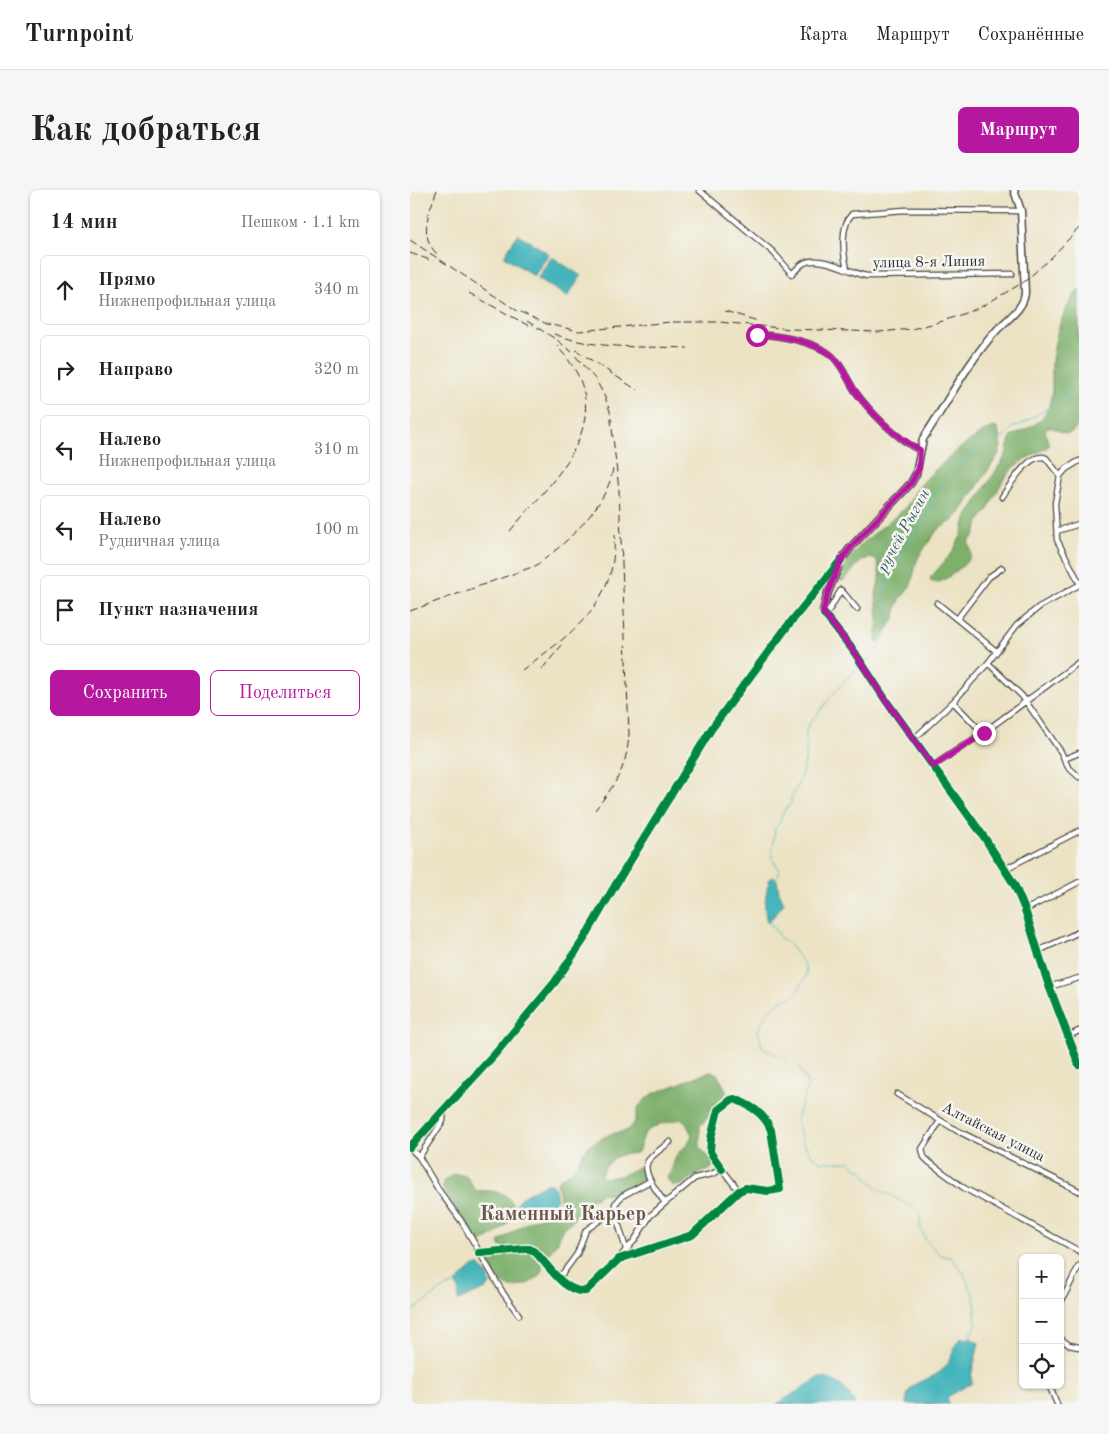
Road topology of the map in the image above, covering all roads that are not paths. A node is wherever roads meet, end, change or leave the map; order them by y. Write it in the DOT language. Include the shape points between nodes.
graph roads {
  1 [pos="699,190"];
  2 [pos="1014,190"];
  3 [pos="1021,211"];
  4 [pos="847,269"];
  5 [pos="1012,274"];
  6 [pos="757,335"];
  7 [pos="920,450"];
  8 [pos="1079,460"];
  9 [pos="1060,476"];
  10 [pos="1002,497"];
  11 [pos="1079,524"];
  12 [pos="1057,531"];
  13 [pos="841,560"];
  14 [pos="1002,568"];
  15 [pos="1079,583"];
  16 [pos="938,603"];
  17 [pos="857,609"];
  18 [pos="824,614"];
  19 [pos="957,619"];
  20 [pos="996,650"];
  21 [pos="1079,662"];
  22 [pos="988,663"];
  23 [pos="954,702"];
  24 [pos="1026,703"];
  25 [pos="984,733"];
  26 [pos="914,739"];
  27 [pos="1079,753"];
  28 [pos="1064,759"];
  29 [pos="933,766"];
  30 [pos="1079,777"];
  31 [pos="1079,831"];
  32 [pos="1005,868"];
  33 [pos="1079,882"];
  34 [pos="1025,910"];
  35 [pos="1079,932"];
  36 [pos="1038,951"];
  37 [pos="1079,978"];
  38 [pos="1049,987"];
  39 [pos="1079,1031"];
  40 [pos="1068,1036"];
  41 [pos="1076,1050"];
  42 [pos="1079,1065"];
  43 [pos="896,1094"];
  44 [pos="444,1110"];
  45 [pos="940,1121"];
  46 [pos="670,1142"];
  47 [pos="410,1148"];
  48 [pos="419,1157"];
  49 [pos="722,1169"];
  50 [pos="650,1181"];
  51 [pos="739,1191"];
  52 [pos="1079,1191"];
  53 [pos="665,1203"];
  54 [pos="616,1209"];
  55 [pos="626,1249"];
  56 [pos="1079,1251"];
  57 [pos="479,1253"];
  58 [pos="618,1260"];
  59 [pos="1079,1266"];
  60 [pos="557,1276"];
  61 [pos="1062,1299"];
  62 [pos="519,1315"];
  63 [pos="1064,1341"];
  64 [pos="1079,1347"];
  65 [pos="1051,1389"];
  66 [pos="1057,1404"];
  1 -- 4 [label="street, улица 8-я Линия" via="773,252 792,274 809,261 827,262"];
  2 -- 3 [label="street"];
  3 -- 4 [label="street" via="905,210 852,214 847,220 845,235"];
  3 -- 7 [label="street" via="1023,301 976,356"];
  4 -- 5 [label="street, улица 8-я Линия" via="860,276"];
  6 -- 7 [label="street" via="781,337 831,355 872,411 911,446"];
  7 -- 13 [label="street" via="919,468 911,483"];
  8 -- 9 [label="street"];
  9 -- 10 [label="street" via="1046,458 1036,458 1012,481"];
  9 -- 12 [label="street" via="1055,503"];
  11 -- 12 [label="street"];
  12 -- 15 [label="street" via="1060,545"];
  13 -- 18 [label="street" via="824,602"];
  13 -- 44 [label="street" via="712,728 555,982"];
  14 -- 19 [label="street" via="989,577"];
  15 -- 20 [label="street" via="1029,614"];
  16 -- 19 [label="street"];
  17 -- 18 [label="street" via="841,590"];
  18 -- 26 [label="street" via="848,643"];
  19 -- 20 [label="street"];
  20 -- 22 [label="street"];
  21 -- 24 [label="street"];
  22 -- 23 [label="street"];
  22 -- 24 [label="street"];
  23 -- 25 [label="street"];
  23 -- 26 [label="street"];
  24 -- 25 [label="street"];
  24 -- 28 [label="street"];
  25 -- 29 [label="street"];
  26 -- 29 [label="street"];
  27 -- 28 [label="street"];
  28 -- 30 [label="street"];
  29 -- 32 [label="street"];
  31 -- 32 [label="street"];
  32 -- 34 [label="street"];
  33 -- 34 [label="street"];
  34 -- 36 [label="street"];
  35 -- 36 [label="street"];
  36 -- 38 [label="street"];
  37 -- 38 [label="street"];
  38 -- 40 [label="street"];
  39 -- 40 [label="street"];
  40 -- 41 [label="street"];
  41 -- 42 [label="street"];
  43 -- 45 [label="street, Алтайская улица"];
  44 -- 47 [label="street"];
  44 -- 48 [label="street" via="443,1121"];
  45 -- 52 [label="street, Алтайская улица"];
  45 -- 56 [label="street" via="924,1145 922,1153 929,1162 964,1188"];
  46 -- 50 [label="street" via="647,1163"];
  47 -- 48 [label="street"];
  48 -- 57 [label="street"];
  49 -- 51 [label="street"];
  49 -- 51 [label="street" via="710,1152 711,1138 718,1110 735,1099 756,1109 772,1130 780,1189 746,1188"];
  49 -- 53 [label="street" via="695,1178"];
  50 -- 53 [label="street"];
  50 -- 54 [label="street" via="617,1200"];
  51 -- 58 [label="street" via="692,1235"];
  53 -- 55 [label="street" via="650,1216"];
  54 -- 55 [label="street"];
  54 -- 60 [label="street" via="586,1230 577,1254"];
  55 -- 58 [label="street"];
  57 -- 60 [label="street" via="530,1249"];
  57 -- 62 [label="street"];
  58 -- 60 [label="street" via="586,1291 574,1290"];
  59 -- 61 [label="street"];
  63 -- 64 [label="street"];
  65 -- 66 [label="street"];
}
